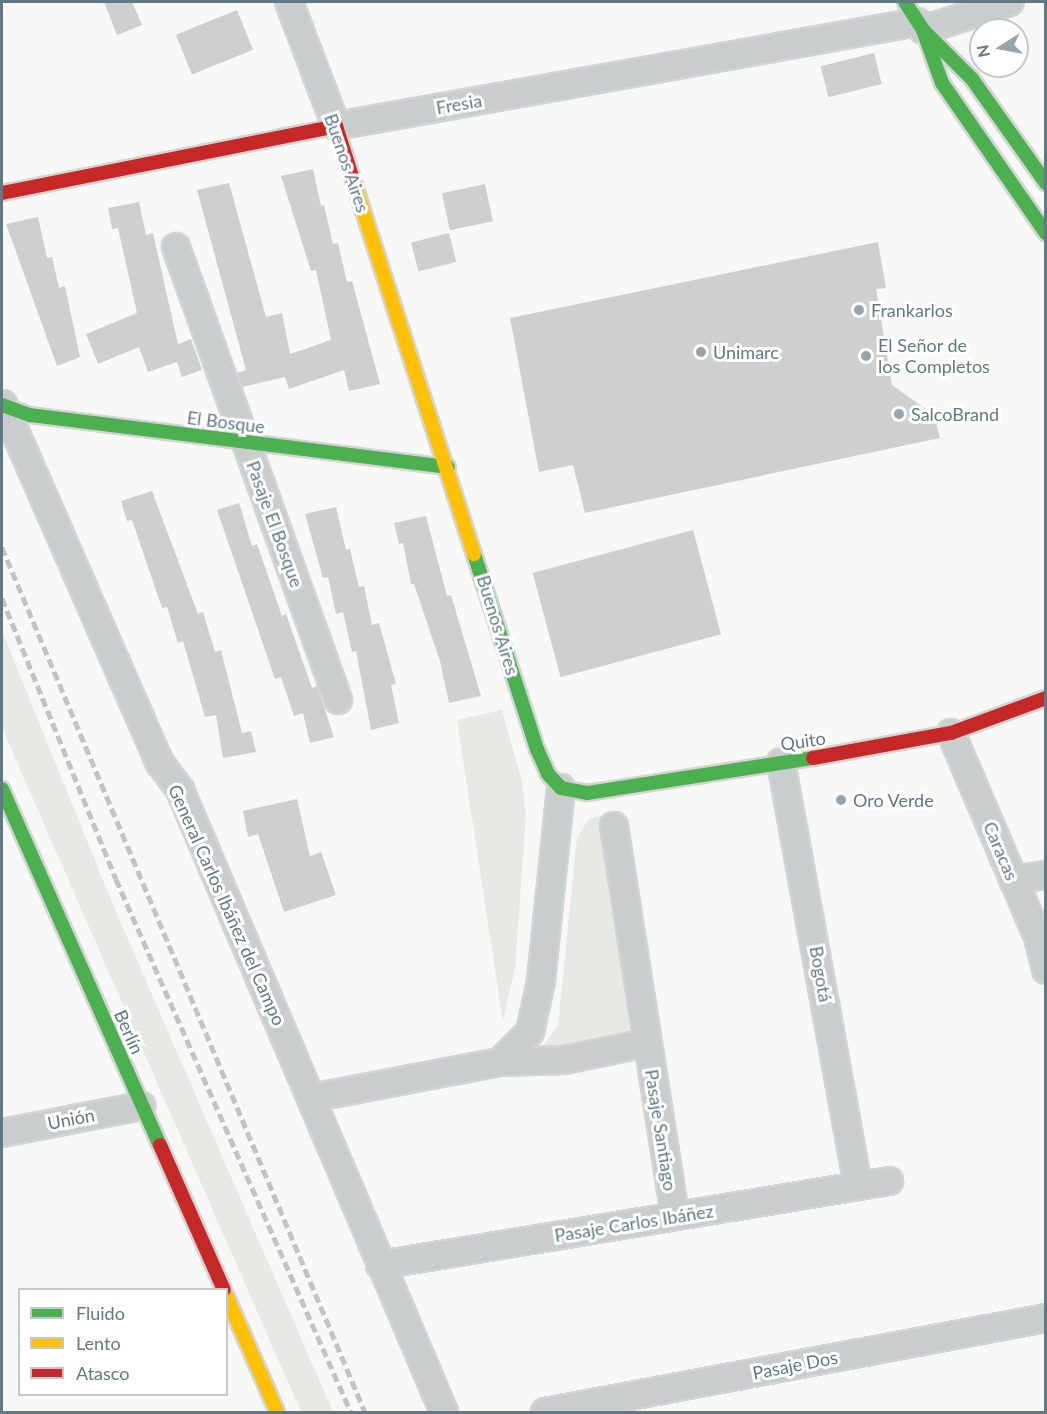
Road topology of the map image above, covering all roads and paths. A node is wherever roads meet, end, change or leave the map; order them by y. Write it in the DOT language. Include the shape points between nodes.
graph roads {
  1 [pos="289,2"];
  2 [pos="1010,2"];
  3 [pos="915,18"];
  4 [pos="336,126"];
  5 [pos="1038,159"];
  6 [pos="1046,183"];
  7 [pos="2,193"];
  8 [pos="1046,233"];
  9 [pos="176,247"];
  10 [pos="2,403"];
  11 [pos="246,442"];
  12 [pos="448,467"];
  13 [pos="1046,698"];
  14 [pos="338,700"];
  15 [pos="951,733"];
  16 [pos="781,762"];
  17 [pos="561,788"];
  18 [pos="2,789"];
  19 [pos="614,826"];
  20 [pos="1046,874"];
  21 [pos="1013,880"];
  22 [pos="1046,970"];
  23 [pos="646,1043"];
  24 [pos="500,1062"];
  25 [pos="311,1098"];
  26 [pos="141,1106"];
  27 [pos="2,1133"];
  28 [pos="889,1181"];
  29 [pos="858,1186"];
  30 [pos="675,1216"];
  31 [pos="380,1265"];
  32 [pos="223,1288"];
  33 [pos="228,1300"];
  34 [pos="1046,1318"];
  35 [pos="277,1413"];
  36 [pos="444,1413"];
  37 [pos="545,1413"];
  1 -- 4 [label="street, Buenos Aires"];
  2 -- 3 [label="street, Fresia"];
  3 -- 4 [label="street, Fresia"];
  3 -- 5 [label="main road"];
  3 -- 8 [label="main road" via="942,83"];
  4 -- 7 [label="main road, Fresia"];
  4 -- 12 [label="main road, Buenos Aires"];
  5 -- 6 [label="main road"];
  9 -- 11 [label="street, Pasaje El Bosque"];
  10 -- 11 [label="main road, El Bosque" via="30,415"];
  10 -- 25 [label="street, General Carlos Ibáñez del Campo" via="160,763 180,790"];
  11 -- 12 [label="main road, El Bosque"];
  11 -- 14 [label="street, Pasaje El Bosque"];
  12 -- 17 [label="main road, Buenos Aires" via="537,749 548,774"];
  13 -- 15 [label="main road, Quito"];
  15 -- 16 [label="main road, Quito"];
  15 -- 21 [label="street, Caracas"];
  16 -- 17 [label="main road, Quito" via="587,793"];
  16 -- 29 [label="street, Bogotá"];
  17 -- 24 [label="street" via="542,981 533,1022 530,1032"];
  18 -- 26 [label="main road, Berlín"];
  19 -- 23 [label="street, Pasaje Santiago"];
  20 -- 21 [label="street"];
  21 -- 22 [label="street, Caracas" via="1038,937"];
  23 -- 24 [label="street" via="564,1060"];
  23 -- 30 [label="street, Pasaje Santiago"];
  24 -- 25 [label="street"];
  25 -- 31 [label="street, General Carlos Ibáñez del Campo"];
  26 -- 27 [label="street, Unión"];
  26 -- 32 [label="main road, Berlín"];
  28 -- 29 [label="street, Pasaje Carlos Ibáñez"];
  29 -- 30 [label="street, Pasaje Carlos Ibáñez"];
  30 -- 31 [label="street, Pasaje Carlos Ibáñez"];
  31 -- 36 [label="street, General Carlos Ibáñez del Campo"];
  33 -- 35 [label="main road"];
  34 -- 37 [label="street, Pasaje Dos"];
}
